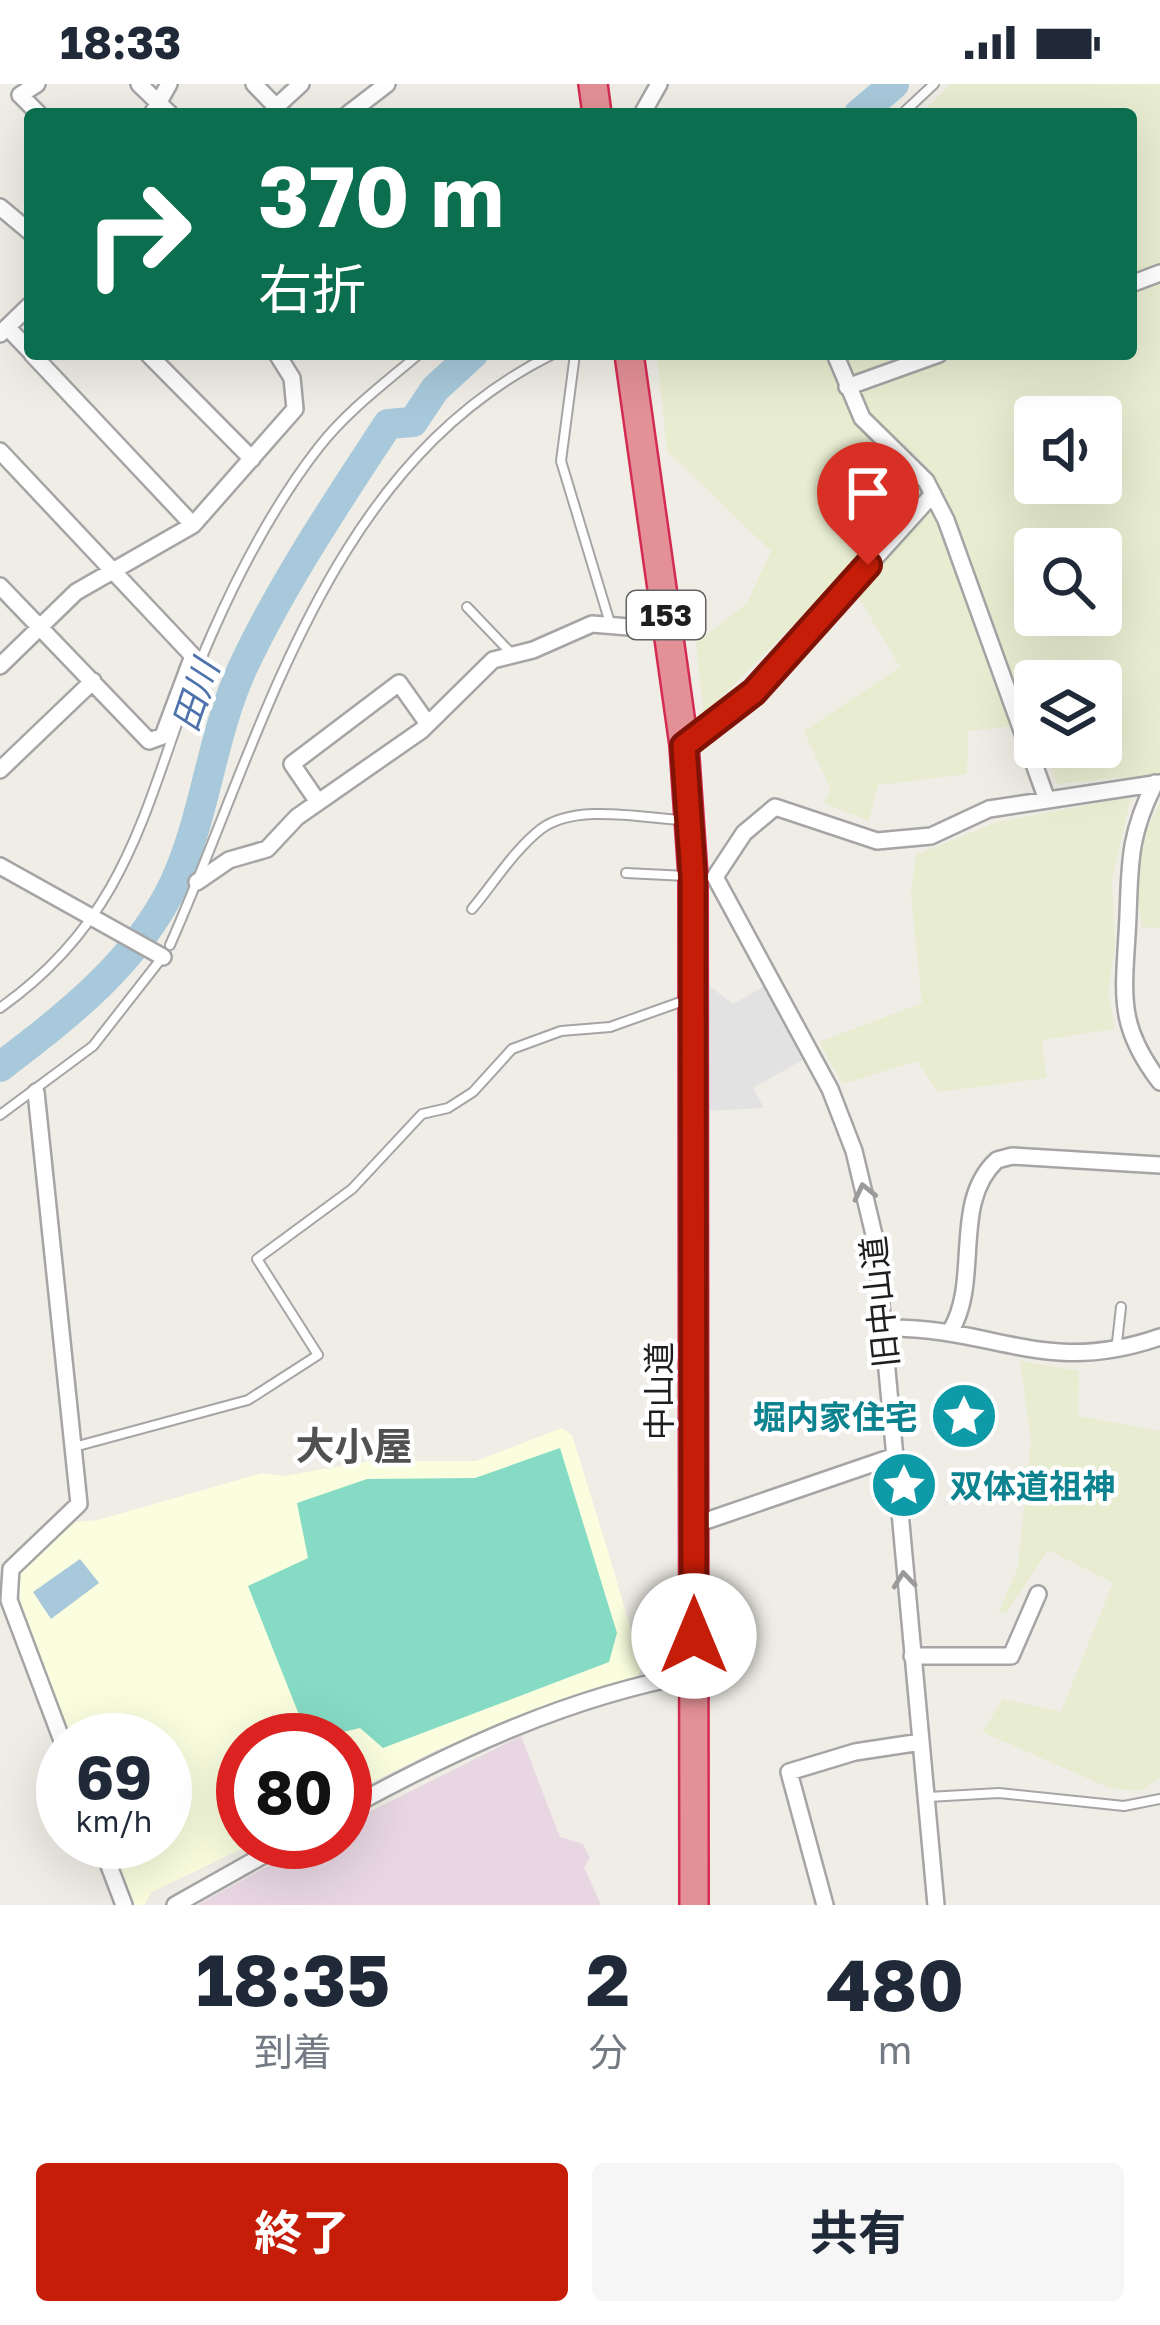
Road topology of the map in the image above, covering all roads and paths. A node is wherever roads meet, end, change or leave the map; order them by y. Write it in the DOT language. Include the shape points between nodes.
graph roads {
  1 [pos="38,84"];
  2 [pos="140,84"];
  3 [pos="254,84"];
  4 [pos="301,84"];
  5 [pos="387,84"];
  6 [pos="934,84"];
  7 [pos="33,108"];
  8 [pos="158,108"];
  9 [pos="278,108"];
  10 [pos="282,108"];
  11 [pos="356,108"];
  12 [pos="908,108"];
  13 [pos="38,360"];
  14 [pos="154,360"];
  15 [pos="282,360"];
  16 [pos="413,360"];
  17 [pos="543,360"];
  18 [pos="574,360"];
  19 [pos="630,360"];
  20 [pos="837,360"];
  21 [pos="922,360"];
  22 [pos="847,387"];
  23 [pos="0,451"];
  24 [pos="252,459"];
  25 [pos="933,494"];
  26 [pos="193,525"];
  27 [pos="115,570"];
  28 [pos="0,586"];
  29 [pos="467,608"];
  30 [pos="667,621"];
  31 [pos="610,623"];
  32 [pos="39,626"];
  33 [pos="511,653"];
  34 [pos="0,666"];
  35 [pos="93,681"];
  36 [pos="428,724"];
  37 [pos="684,746"];
  38 [pos="0,770"];
  39 [pos="1157,783"];
  40 [pos="1047,800"];
  41 [pos="318,802"];
  42 [pos="691,820"];
  43 [pos="0,866"];
  44 [pos="626,874"];
  45 [pos="704,877"];
  46 [pos="197,882"];
  47 [pos="472,909"];
  48 [pos="93,916"];
  49 [pos="164,952"];
  50 [pos="693,997"];
  51 [pos="0,1008"];
  52 [pos="1160,1082"];
  53 [pos="36,1092"];
  54 [pos="0,1115"];
  55 [pos="1160,1166"];
  56 [pos="1121,1307"];
  57 [pos="886,1328"];
  58 [pos="951,1330"];
  59 [pos="1160,1337"];
  60 [pos="1115,1352"];
  61 [pos="74,1447"];
  62 [pos="892,1457"];
  63 [pos="694,1525"];
  64 [pos="1038,1594"];
  65 [pos="912,1656"];
  66 [pos="694,1674"];
  67 [pos="52,1713"];
  68 [pos="921,1742"];
  69 [pos="372,1796"];
  70 [pos="928,1797"];
  71 [pos="1160,1799"];
  72 [pos="110,1869"];
  73 [pos="239,1869"];
  74 [pos="124,1905"];
  75 [pos="175,1905"];
  76 [pos="694,1905"];
  77 [pos="825,1905"];
  78 [pos="936,1905"];
  1 -- 7 [label="street" via="20,95"];
  2 -- 8 [label="street"];
  3 -- 9 [label="street"];
  4 -- 10 [label="street"];
  5 -- 11 [label="street"];
  6 -- 12 [label="lane"];
  13 -- 26 [label="street"];
  14 -- 24 [label="street"];
  15 -- 24 [label="street" via="295,410"];
  16 -- 48 [label="lane" via="319,447 236,581 123,873"];
  17 -- 46 [label="lane" via="472,404 407,468 359,533 303,622"];
  18 -- 31 [label="lane" via="561,461"];
  19 -- 30 [label="highway, 中山道 / 153"];
  20 -- 22 [label="street"];
  21 -- 22 [label="street"];
  22 -- 25 [label="street" via="862,418"];
  23 -- 27 [label="street"];
  24 -- 26 [label="street"];
  25 -- 37 [label="street" via="754,692"];
  25 -- 40 [label="street"];
  26 -- 27 [label="street"];
  27 -- 32 [label="street"];
  27 -- 35 [label="street" via="193,656 163,736 149,741"];
  28 -- 32 [label="street"];
  29 -- 33 [label="lane"];
  30 -- 31 [label="street"];
  30 -- 37 [label="highway, 中山道 / 153"];
  31 -- 33 [label="street"];
  32 -- 34 [label="street"];
  32 -- 35 [label="street"];
  33 -- 36 [label="street" via="493,660"];
  35 -- 38 [label="street"];
  36 -- 41 [label="street"];
  36 -- 41 [label="street" via="399,683 292,764"];
  37 -- 42 [label="highway, 中山道 / 153"];
  39 -- 40 [label="street"];
  39 -- 52 [label="street" via="1129,844 1120,993 1139,1054"];
  40 -- 45 [label="street" via="989,809 932,836 878,841 775,807"];
  41 -- 46 [label="street" via="267,849 229,860"];
  42 -- 45 [label="highway, 中山道 / 153"];
  42 -- 47 [label="lane" via="555,822"];
  43 -- 48 [label="street"];
  44 -- 45 [label="lane"];
  45 -- 50 [label="highway, 中山道 / 153"];
  57 -- 45 [label="street, 旧中山道, one-way" via="875,1239 846,1125"];
  46 -- 49 [label="lane"];
  48 -- 49 [label="street"];
  48 -- 51 [label="lane" via="65,954"];
  49 -- 53 [label="lane" via="93,1046"];
  50 -- 61 [label="lane" via="512,1049 473,1092 422,1114 352,1189 256,1259 318,1355 248,1400"];
  50 -- 63 [label="highway, 中山道 / 153"];
  53 -- 54 [label="lane"];
  53 -- 61 [label="street"];
  55 -- 58 [label="street" via="997,1160 974,1203"];
  56 -- 60 [label="lane"];
  57 -- 58 [label="street"];
  57 -- 62 [label="street, 旧中山道"];
  58 -- 60 [label="street" via="1032,1352"];
  59 -- 60 [label="street"];
  61 -- 67 [label="street" via="79,1504 11,1569 10,1600"];
  62 -- 63 [label="street"];
  65 -- 62 [label="street, 旧中山道, one-way"];
  63 -- 66 [label="highway, 中山道 / 153"];
  64 -- 65 [label="street" via="1011,1656"];
  65 -- 68 [label="street, 旧中山道"];
  66 -- 69 [label="street" via="643,1683 491,1737"];
  66 -- 76 [label="highway, 中山道 / 153"];
  68 -- 70 [label="street, 旧中山道"];
  68 -- 77 [label="street" via="789,1772"];
  70 -- 71 [label="lane" via="999,1793 1124,1806"];
  70 -- 78 [label="street, 旧中山道"];
  72 -- 74 [label="street"];
  73 -- 75 [label="street"];
}
